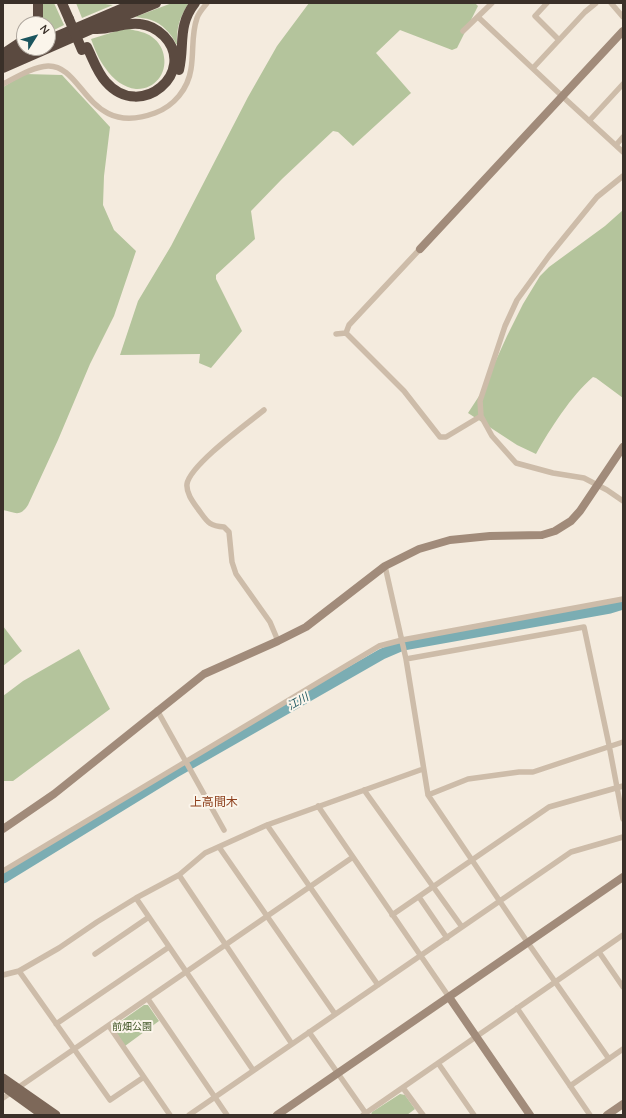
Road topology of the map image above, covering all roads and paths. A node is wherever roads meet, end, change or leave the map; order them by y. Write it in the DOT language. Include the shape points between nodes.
graph roads {
  1 [pos="38,3"];
  2 [pos="62,3"];
  3 [pos="68,3"];
  4 [pos="135,3"];
  5 [pos="156,3"];
  6 [pos="195,3"];
  7 [pos="207,3"];
  8 [pos="492,3"];
  9 [pos="547,3"];
  10 [pos="596,3"];
  11 [pos="611,3"];
  12 [pos="38,16"];
  13 [pos="478,16"];
  14 [pos="623,17"];
  15 [pos="72,18"];
  16 [pos="92,29"];
  17 [pos="463,31"];
  18 [pos="623,31"];
  19 [pos="56,37"];
  20 [pos="559,40"];
  21 [pos="16,45"];
  22 [pos="85,48"];
  23 [pos="3,54"];
  24 [pos="16,54"];
  25 [pos="3,60"];
  26 [pos="3,68"];
  27 [pos="533,68"];
  28 [pos="3,84"];
  29 [pos="623,84"];
  30 [pos="562,96"];
  31 [pos="589,121"];
  32 [pos="623,137"];
  33 [pos="616,145"];
  34 [pos="623,152"];
  35 [pos="623,176"];
  36 [pos="420,249"];
  37 [pos="346,333"];
  38 [pos="336,334"];
  39 [pos="264,410"];
  40 [pos="481,416"];
  41 [pos="623,447"];
  42 [pos="598,485"];
  43 [pos="623,501"];
  44 [pos="384,566"];
  45 [pos="623,599"];
  46 [pos="402,640"];
  47 [pos="278,641"];
  48 [pos="406,658"];
  49 [pos="157,710"];
  50 [pos="623,742"];
  51 [pos="609,746"];
  52 [pos="186,763"];
  53 [pos="423,769"];
  54 [pos="620,787"];
  55 [pos="364,790"];
  56 [pos="428,795"];
  57 [pos="318,806"];
  58 [pos="623,819"];
  59 [pos="267,825"];
  60 [pos="3,829"];
  61 [pos="224,830"];
  62 [pos="623,837"];
  63 [pos="219,847"];
  64 [pos="353,857"];
  65 [pos="472,860"];
  66 [pos="3,871"];
  67 [pos="179,875"];
  68 [pos="623,877"];
  69 [pos="310,887"];
  70 [pos="433,887"];
  71 [pos="419,897"];
  72 [pos="136,898"];
  73 [pos="500,902"];
  74 [pos="392,915"];
  75 [pos="267,916"];
  76 [pos="149,917"];
  77 [pos="462,928"];
  78 [pos="623,935"];
  79 [pos="447,938"];
  80 [pos="528,943"];
  81 [pos="226,945"];
  82 [pos="169,947"];
  83 [pos="599,952"];
  84 [pos="94,954"];
  85 [pos="420,956"];
  86 [pos="19,971"];
  87 [pos="187,972"];
  88 [pos="3,975"];
  89 [pos="555,982"];
  90 [pos="378,985"];
  91 [pos="623,987"];
  92 [pos="449,997"];
  93 [pos="148,999"];
  94 [pos="517,1008"];
  95 [pos="335,1014"];
  96 [pos="56,1024"];
  97 [pos="109,1026"];
  98 [pos="309,1032"];
  99 [pos="476,1036"];
  100 [pos="292,1044"];
  101 [pos="623,1049"];
  102 [pos="74,1050"];
  103 [pos="609,1059"];
  104 [pos="438,1064"];
  105 [pos="253,1070"];
  106 [pos="337,1073"];
  107 [pos="144,1077"];
  108 [pos="3,1078"];
  109 [pos="3,1086"];
  110 [pos="570,1086"];
  111 [pos="403,1088"];
  112 [pos="15,1090"];
  113 [pos="215,1097"];
  114 [pos="3,1098"];
  115 [pos="623,1104"];
  116 [pos="365,1114"];
  117 [pos="44,1115"];
  118 [pos="56,1115"];
  119 [pos="170,1115"];
  120 [pos="189,1115"];
  121 [pos="227,1115"];
  122 [pos="276,1115"];
  123 [pos="423,1115"];
  124 [pos="474,1115"];
  125 [pos="530,1115"];
  126 [pos="590,1115"];
  127 [pos="607,1115"];
  1 -- 12 [label="highway"];
  2 -- 15 [label="highway"];
  3 -- 15 [label="highway"];
  4 -- 19 [label="highway"];
  5 -- 16 [label="highway"];
  6 -- 22 [label="highway" via="188,13 183,29 177,76 167,91 150,101 131,103 114,97 95,77"];
  7 -- 28 [label="street" via="197,16 192,35 191,70 183,92 163,110 143,118 122,118 105,113 58,68 37,67"];
  8 -- 13 [label="street"];
  9 -- 20 [label="street" via="535,16"];
  10 -- 20 [label="street" via="584,12"];
  11 -- 14 [label="street"];
  13 -- 17 [label="street"];
  13 -- 27 [label="street"];
  15 -- 22 [label="highway, bridge"];
  16 -- 22 [label="highway" via="126,23 150,26 160,32 171,46 174,55 172,71 163,86 155,92 141,97 124,95 106,82"];
  16 -- 26 [label="highway"];
  18 -- 30 [label="street"];
  20 -- 27 [label="street"];
  21 -- 23 [label="highway"];
  24 -- 25 [label="highway"];
  27 -- 30 [label="street"];
  29 -- 31 [label="street"];
  30 -- 31 [label="street"];
  30 -- 36 [label="street"];
  31 -- 33 [label="street"];
  32 -- 33 [label="street"];
  33 -- 34 [label="street"];
  35 -- 40 [label="street" via="597,197 517,300 505,326 480,401"];
  36 -- 37 [label="street" via="349,325"];
  37 -- 38 [label="street"];
  37 -- 40 [label="street" via="404,391 440,437 446,438"];
  39 -- 47 [label="street" via="201,463 188,479 187,486 194,505 208,523 224,527 229,532 236,574 270,622"];
  40 -- 42 [label="street" via="492,436 516,463 584,478"];
  41 -- 42 [label="street"];
  42 -- 43 [label="street"];
  42 -- 44 [label="street" via="580,511 555,531 542,535 450,540 419,549"];
  44 -- 46 [label="street"];
  44 -- 47 [label="street" via="306,627"];
  45 -- 46 [label="street"];
  46 -- 48 [label="street"];
  46 -- 52 [label="street" via="379,646"];
  47 -- 49 [label="street" via="204,674"];
  48 -- 51 [label="street" via="584,627"];
  48 -- 53 [label="street"];
  49 -- 52 [label="street"];
  49 -- 60 [label="street" via="54,794"];
  50 -- 51 [label="street"];
  51 -- 54 [label="street"];
  51 -- 56 [label="street" via="533,772 468,779"];
  52 -- 61 [label="street"];
  52 -- 66 [label="street"];
  53 -- 55 [label="street"];
  53 -- 56 [label="street"];
  54 -- 58 [label="street"];
  54 -- 65 [label="street" via="549,807"];
  55 -- 57 [label="street"];
  55 -- 70 [label="street"];
  56 -- 65 [label="street"];
  57 -- 59 [label="street"];
  57 -- 64 [label="street"];
  59 -- 63 [label="street"];
  59 -- 69 [label="street"];
  62 -- 73 [label="street" via="571,852"];
  63 -- 67 [label="street" via="205,853"];
  63 -- 75 [label="street"];
  64 -- 69 [label="street"];
  64 -- 74 [label="street"];
  65 -- 70 [label="street"];
  65 -- 73 [label="street"];
  67 -- 72 [label="street"];
  67 -- 81 [label="street"];
  68 -- 80 [label="street"];
  69 -- 75 [label="street"];
  69 -- 90 [label="street"];
  70 -- 71 [label="street"];
  70 -- 77 [label="street"];
  71 -- 74 [label="street"];
  71 -- 79 [label="street"];
  72 -- 76 [label="street"];
  72 -- 86 [label="street"];
  73 -- 77 [label="street"];
  73 -- 80 [label="street"];
  74 -- 85 [label="street"];
  75 -- 81 [label="street"];
  75 -- 95 [label="street"];
  76 -- 82 [label="street"];
  76 -- 84 [label="street"];
  77 -- 79 [label="street"];
  78 -- 83 [label="street"];
  79 -- 85 [label="street"];
  80 -- 89 [label="street"];
  80 -- 92 [label="street"];
  81 -- 87 [label="street"];
  81 -- 100 [label="street"];
  82 -- 87 [label="street"];
  82 -- 96 [label="street"];
  83 -- 89 [label="street"];
  83 -- 91 [label="street"];
  85 -- 90 [label="street"];
  85 -- 92 [label="street"];
  86 -- 88 [label="street"];
  86 -- 96 [label="street"];
  87 -- 93 [label="street"];
  87 -- 105 [label="street"];
  89 -- 94 [label="street"];
  89 -- 103 [label="street"];
  90 -- 95 [label="street"];
  92 -- 99 [label="street"];
  92 -- 106 [label="street"];
  93 -- 97 [label="street"];
  93 -- 113 [label="street"];
  94 -- 99 [label="street"];
  94 -- 110 [label="street"];
  95 -- 98 [label="street"];
  96 -- 102 [label="street"];
  97 -- 102 [label="street"];
  97 -- 107 [label="street"];
  98 -- 100 [label="street"];
  98 -- 106 [label="street"];
  99 -- 104 [label="street"];
  99 -- 125 [label="street"];
  100 -- 105 [label="street"];
  101 -- 103 [label="street"];
  102 -- 107 [label="street" via="110,1100"];
  102 -- 112 [label="street"];
  103 -- 110 [label="street"];
  104 -- 111 [label="street"];
  104 -- 124 [label="street"];
  105 -- 113 [label="street"];
  106 -- 116 [label="street"];
  106 -- 122 [label="street"];
  107 -- 119 [label="street"];
  108 -- 112 [label="main road"];
  109 -- 112 [label="main road"];
  110 -- 126 [label="street"];
  111 -- 116 [label="street"];
  111 -- 123 [label="street"];
  112 -- 114 [label="street"];
  112 -- 117 [label="main road"];
  112 -- 118 [label="main road"];
  113 -- 120 [label="street"];
  113 -- 121 [label="street"];
  115 -- 127 [label="street"];
}
